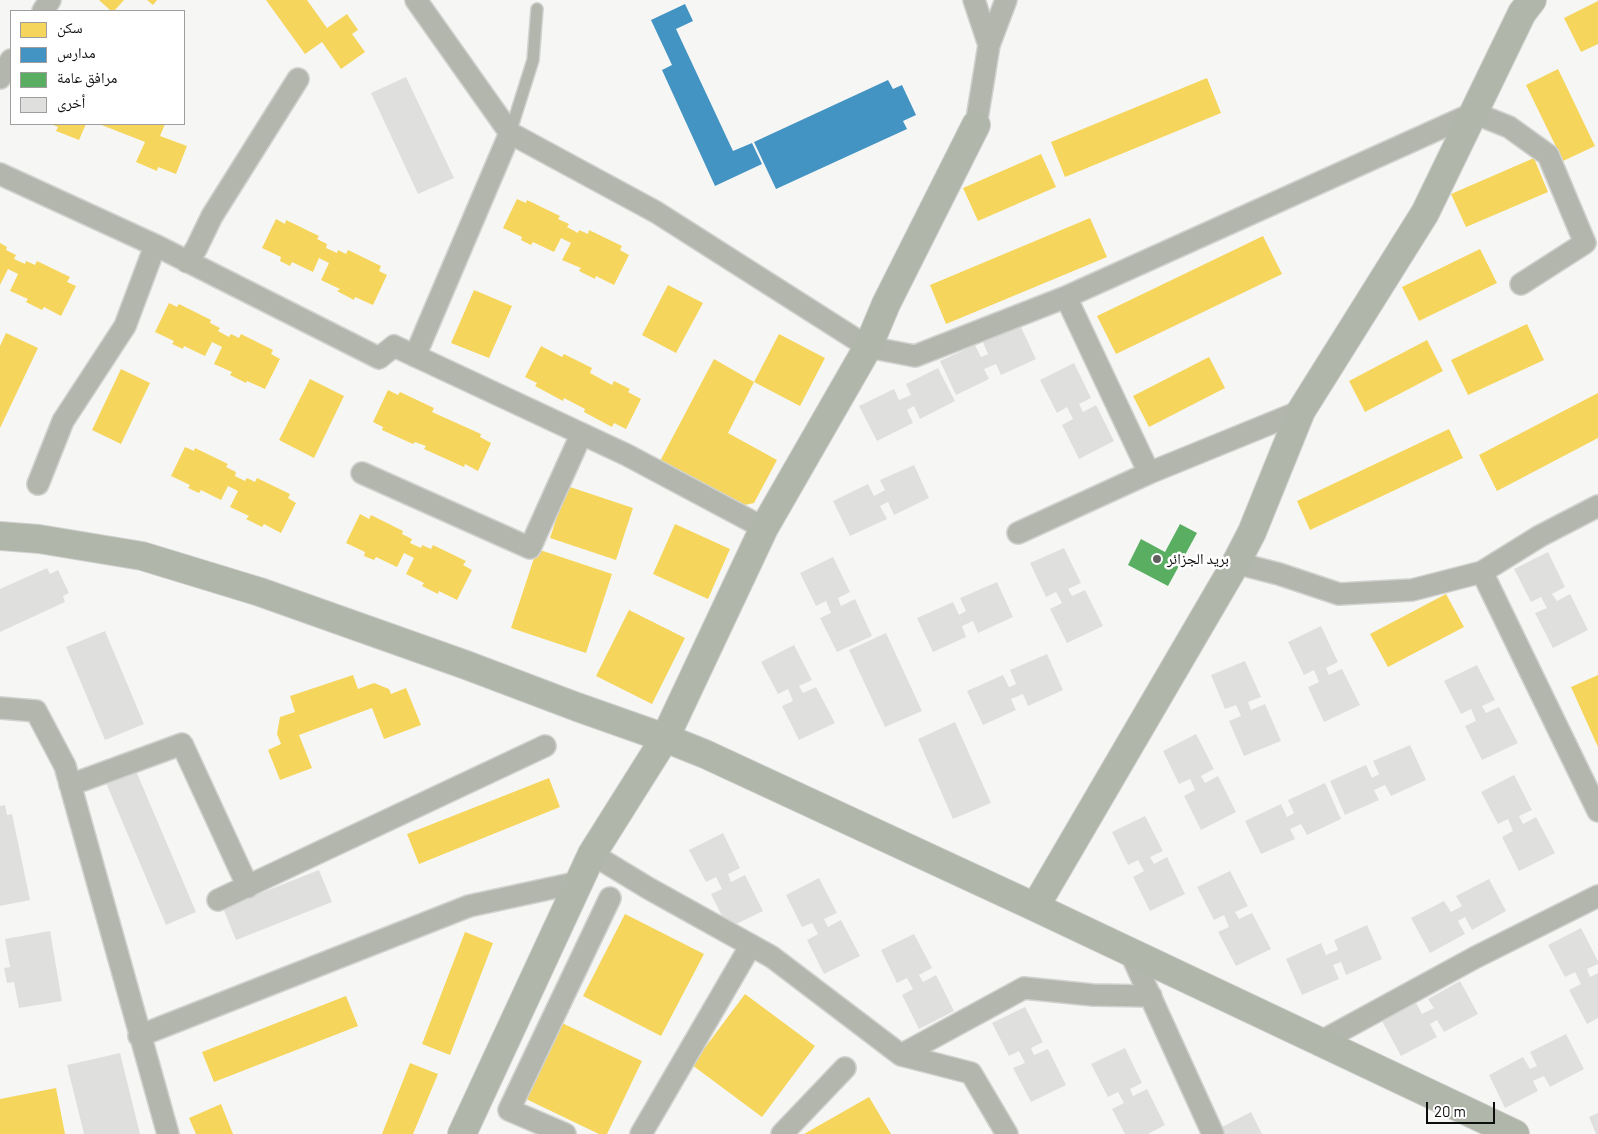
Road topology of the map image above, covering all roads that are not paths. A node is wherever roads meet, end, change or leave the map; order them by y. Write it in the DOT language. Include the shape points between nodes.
graph roads {
  1 [pos="416,0"];
  2 [pos="974,0"];
  3 [pos="1006,0"];
  4 [pos="1532,0"];
  5 [pos="537,9"];
  6 [pos="989,45"];
  7 [pos="10,62"];
  8 [pos="0,78"];
  9 [pos="298,79"];
  10 [pos="1474,113"];
  11 [pos="976,125"];
  12 [pos="510,133"];
  13 [pos="0,174"];
  14 [pos="155,246"];
  15 [pos="186,262"];
  16 [pos="1522,284"];
  17 [pos="1066,297"];
  18 [pos="868,347"];
  19 [pos="415,356"];
  20 [pos="1301,411"];
  21 [pos="581,435"];
  22 [pos="362,473"];
  23 [pos="1149,473"];
  24 [pos="38,484"];
  25 [pos="1598,506"];
  26 [pos="764,528"];
  27 [pos="1018,533"];
  28 [pos="0,536"];
  29 [pos="1236,563"];
  30 [pos="1482,572"];
  31 [pos="0,708"];
  32 [pos="665,738"];
  33 [pos="545,746"];
  34 [pos="70,785"];
  35 [pos="1598,811"];
  36 [pos="592,854"];
  37 [pos="580,882"];
  38 [pos="248,887"];
  39 [pos="1598,896"];
  40 [pos="610,898"];
  41 [pos="218,900"];
  42 [pos="1035,907"];
  43 [pos="751,945"];
  44 [pos="1131,954"];
  45 [pos="1151,996"];
  46 [pos="139,1036"];
  47 [pos="1320,1042"];
  48 [pos="901,1055"];
  49 [pos="845,1068"];
  50 [pos="168,1134"];
  51 [pos="462,1134"];
  52 [pos="564,1134"];
  53 [pos="641,1134"];
  54 [pos="782,1134"];
  55 [pos="1007,1134"];
  56 [pos="1213,1134"];
  57 [pos="1515,1134"];
  1 -- 12 [label="street"];
  2 -- 6 [label="street"];
  3 -- 6 [label="street"];
  4 -- 10 [label="street" via="1522,13"];
  5 -- 12 [label="lane" via="533,60"];
  6 -- 11 [label="street"];
  7 -- 8 [label="street"];
  9 -- 15 [label="street"];
  10 -- 16 [label="street" via="1509,127 1548,155 1585,243"];
  10 -- 17 [label="street"];
  10 -- 20 [label="street" via="1425,213"];
  11 -- 18 [label="street" via="886,304"];
  12 -- 18 [label="street" via="656,212"];
  12 -- 19 [label="street"];
  13 -- 14 [label="street"];
  14 -- 15 [label="street"];
  14 -- 24 [label="street" via="125,326 63,420"];
  15 -- 19 [label="street" via="379,358 394,346"];
  17 -- 18 [label="street" via="915,356"];
  17 -- 23 [label="street"];
  18 -- 26 [label="street"];
  19 -- 21 [label="street"];
  20 -- 23 [label="street"];
  20 -- 29 [label="street" via="1252,532"];
  21 -- 22 [label="street" via="530,548"];
  21 -- 26 [label="street" via="626,455"];
  23 -- 27 [label="street"];
  25 -- 30 [label="street" via="1540,536"];
  26 -- 32 [label="street"];
  28 -- 32 [label="street" via="39,539 151,558 270,595"];
  29 -- 30 [label="street" via="1339,594 1412,590"];
  29 -- 42 [label="street"];
  30 -- 35 [label="street"];
  31 -- 34 [label="street" via="36,711 65,766"];
  32 -- 36 [label="street"];
  32 -- 42 [label="street"];
  33 -- 38 [label="street"];
  34 -- 38 [label="street" via="182,744"];
  34 -- 46 [label="street"];
  36 -- 37 [label="street"];
  36 -- 43 [label="street"];
  37 -- 46 [label="street" via="469,906"];
  37 -- 51 [label="street"];
  38 -- 41 [label="street"];
  39 -- 47 [label="street" via="1476,957"];
  40 -- 52 [label="street" via="510,1110"];
  42 -- 44 [label="street"];
  43 -- 48 [label="street" via="772,957"];
  43 -- 53 [label="street"];
  44 -- 45 [label="street"];
  44 -- 47 [label="street"];
  45 -- 48 [label="street" via="1024,988"];
  45 -- 56 [label="street"];
  46 -- 50 [label="street"];
  47 -- 57 [label="street"];
  48 -- 55 [label="street" via="971,1074"];
  49 -- 54 [label="street"];
}
